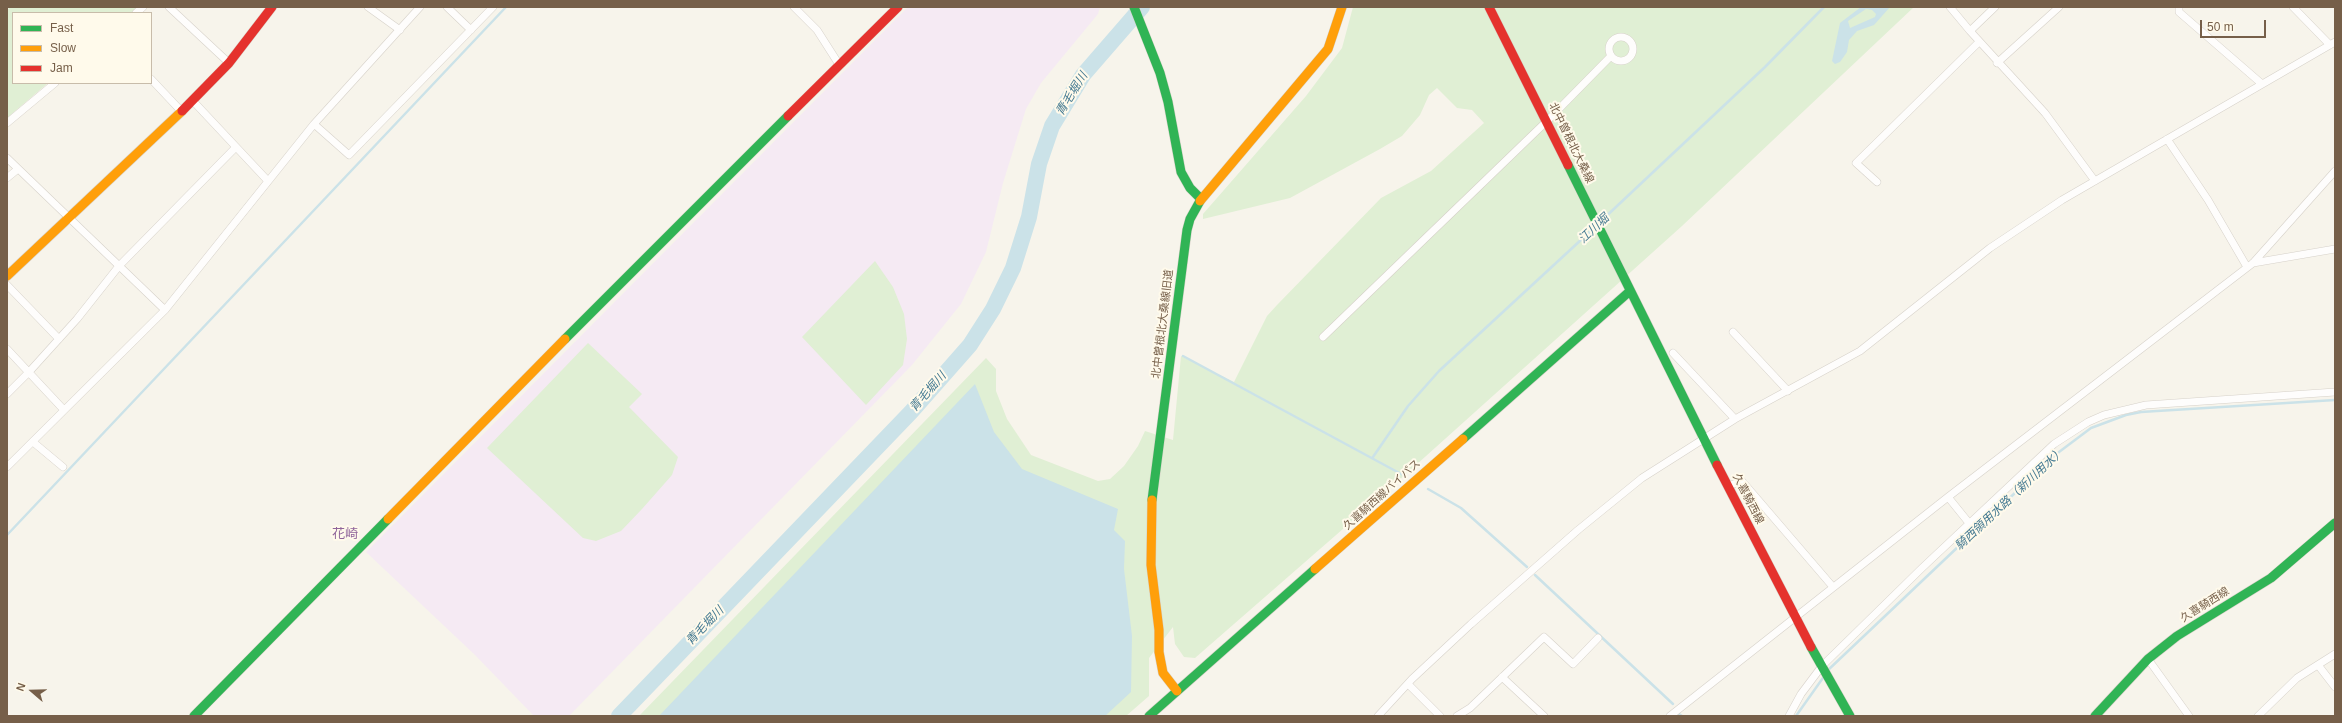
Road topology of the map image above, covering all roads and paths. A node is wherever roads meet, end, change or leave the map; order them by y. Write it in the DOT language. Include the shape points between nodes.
graph roads {
  1 [pos="169,7"];
  2 [pos="272,7"];
  3 [pos="368,7"];
  4 [pos="420,7"];
  5 [pos="447,7"];
  6 [pos="493,7"];
  7 [pos="794,7"];
  8 [pos="898,7"];
  9 [pos="1134,7"];
  10 [pos="1342,7"];
  11 [pos="1489,7"];
  12 [pos="1950,7"];
  13 [pos="1995,7"];
  14 [pos="2059,7"];
  15 [pos="2178,7"];
  16 [pos="2297,8"];
  17 [pos="400,30"];
  18 [pos="471,30"];
  19 [pos="1970,31"];
  20 [pos="1979,42"];
  21 [pos="2332,43"];
  22 [pos="1611,56"];
  23 [pos="229,63"];
  24 [pos="1997,63"];
  25 [pos="840,66"];
  26 [pos="152,80"];
  27 [pos="54,84"];
  28 [pos="2262,84"];
  29 [pos="193,101"];
  30 [pos="182,112"];
  31 [pos="1547,121"];
  32 [pos="7,123"];
  33 [pos="314,124"];
  34 [pos="2167,139"];
  35 [pos="236,147"];
  36 [pos="7,158"];
  37 [pos="18,169"];
  38 [pos="2335,171"];
  39 [pos="7,178"];
  40 [pos="268,181"];
  41 [pos="2095,181"];
  42 [pos="1877,182"];
  43 [pos="1201,199"];
  44 [pos="68,218"];
  45 [pos="2335,249"];
  46 [pos="2250,265"];
  47 [pos="119,266"];
  48 [pos="7,276"];
  49 [pos="7,285"];
  50 [pos="1630,291"];
  51 [pos="165,310"];
  52 [pos="1733,332"];
  53 [pos="1323,338"];
  54 [pos="59,339"];
  55 [pos="7,349"];
  56 [pos="1673,353"];
  57 [pos="29,372"];
  58 [pos="1788,391"];
  59 [pos="2335,392"];
  60 [pos="7,394"];
  61 [pos="64,410"];
  62 [pos="1735,419"];
  63 [pos="1704,438"];
  64 [pos="33,442"];
  65 [pos="63,466"];
  66 [pos="7,467"];
  67 [pos="1728,486"];
  68 [pos="1948,497"];
  69 [pos="1969,523"];
  70 [pos="2335,523"];
  71 [pos="1833,587"];
  72 [pos="1795,618"];
  73 [pos="1598,638"];
  74 [pos="2335,654"];
  75 [pos="2148,659"];
  76 [pos="2318,665"];
  77 [pos="1822,666"];
  78 [pos="1502,677"];
  79 [pos="1408,684"];
  80 [pos="2335,687"];
  81 [pos="1177,691"];
  82 [pos="1466,710"];
  83 [pos="194,716"];
  84 [pos="1149,716"];
  85 [pos="1378,716"];
  86 [pos="1440,716"];
  87 [pos="1457,716"];
  88 [pos="1472,716"];
  89 [pos="1544,716"];
  90 [pos="1670,716"];
  91 [pos="1789,716"];
  92 [pos="1850,716"];
  93 [pos="2095,716"];
  94 [pos="2189,716"];
  95 [pos="2258,716"];
  1 -- 23 [label="street"];
  2 -- 23 [label="street"];
  3 -- 17 [label="street"];
  4 -- 17 [label="street"];
  5 -- 18 [label="street"];
  6 -- 18 [label="street"];
  7 -- 25 [label="street" via="817,30"];
  8 -- 25 [label="street"];
  9 -- 43 [label="street" via="1160,73 1181,172 1185,181"];
  10 -- 43 [label="street, 北中曽根北大桑線旧道" via="1328,49"];
  11 -- 31 [label="street, 北中曽根北大桑線"];
  12 -- 19 [label="street"];
  13 -- 19 [label="street"];
  14 -- 24 [label="street"];
  15 -- 28 [label="street" via="2179,12"];
  16 -- 21 [label="street"];
  17 -- 33 [label="street"];
  18 -- 33 [label="street" via="349,155"];
  19 -- 20 [label="street"];
  20 -- 24 [label="street"];
  20 -- 42 [label="street" via="1856,163"];
  21 -- 28 [label="street"];
  22 -- 31 [label="street"];
  23 -- 29 [label="street"];
  24 -- 41 [label="street" via="2045,113"];
  25 -- 83 [label="street" via="546,358"];
  26 -- 30 [label="street"];
  27 -- 32 [label="street"];
  28 -- 34 [label="street"];
  29 -- 30 [label="street"];
  29 -- 35 [label="street"];
  30 -- 44 [label="street"];
  31 -- 50 [label="street, 北中曽根北大桑線"];
  31 -- 53 [label="street"];
  33 -- 40 [label="street"];
  34 -- 41 [label="street"];
  34 -- 46 [label="street"];
  35 -- 40 [label="street"];
  35 -- 47 [label="street"];
  36 -- 37 [label="street"];
  37 -- 39 [label="street"];
  37 -- 44 [label="street"];
  38 -- 46 [label="street"];
  40 -- 51 [label="street"];
  41 -- 58 [label="street" via="1990,248 1875,341 1845,361"];
  43 -- 81 [label="street, 北中曽根北大桑線旧道" via="1187,230 1152,502 1151,565 1160,652 1163,673"];
  44 -- 47 [label="street"];
  44 -- 48 [label="street"];
  45 -- 46 [label="street"];
  46 -- 68 [label="street"];
  47 -- 51 [label="street"];
  47 -- 54 [label="street"];
  49 -- 54 [label="street"];
  50 -- 63 [label="street, 久喜騎西線"];
  50 -- 81 [label="street, 久喜騎西線バイパス"];
  51 -- 61 [label="street"];
  52 -- 58 [label="street"];
  54 -- 57 [label="street"];
  55 -- 57 [label="street"];
  56 -- 62 [label="street"];
  57 -- 60 [label="street"];
  57 -- 61 [label="street"];
  58 -- 62 [label="street"];
  59 -- 69 [label="street" via="2146,405 2104,415 2054,444"];
  61 -- 64 [label="street"];
  62 -- 63 [label="street"];
  63 -- 67 [label="street, 久喜騎西線"];
  63 -- 79 [label="street" via="1619,496 1471,624"];
  64 -- 65 [label="street"];
  64 -- 66 [label="street"];
  67 -- 71 [label="street" via="1742,481"];
  67 -- 72 [label="street, 久喜騎西線"];
  68 -- 69 [label="street"];
  68 -- 71 [label="street"];
  69 -- 77 [label="street"];
  70 -- 75 [label="street, 久喜騎西線" via="2270,578 2177,636"];
  71 -- 72 [label="street"];
  72 -- 77 [label="street, 久喜騎西線"];
  72 -- 90 [label="street"];
  73 -- 78 [label="street" via="1573,664 1544,637"];
  74 -- 76 [label="street"];
  75 -- 93 [label="street, 久喜騎西線"];
  75 -- 94 [label="street"];
  76 -- 80 [label="street"];
  76 -- 95 [label="street" via="2297,678"];
  77 -- 91 [label="street" via="1801,694"];
  77 -- 92 [label="street, 久喜騎西線"];
  78 -- 82 [label="street"];
  78 -- 89 [label="street"];
  79 -- 85 [label="street"];
  79 -- 86 [label="street"];
  81 -- 84 [label="street, 久喜騎西線バイパス"];
  82 -- 87 [label="street"];
  82 -- 88 [label="street"];
}
